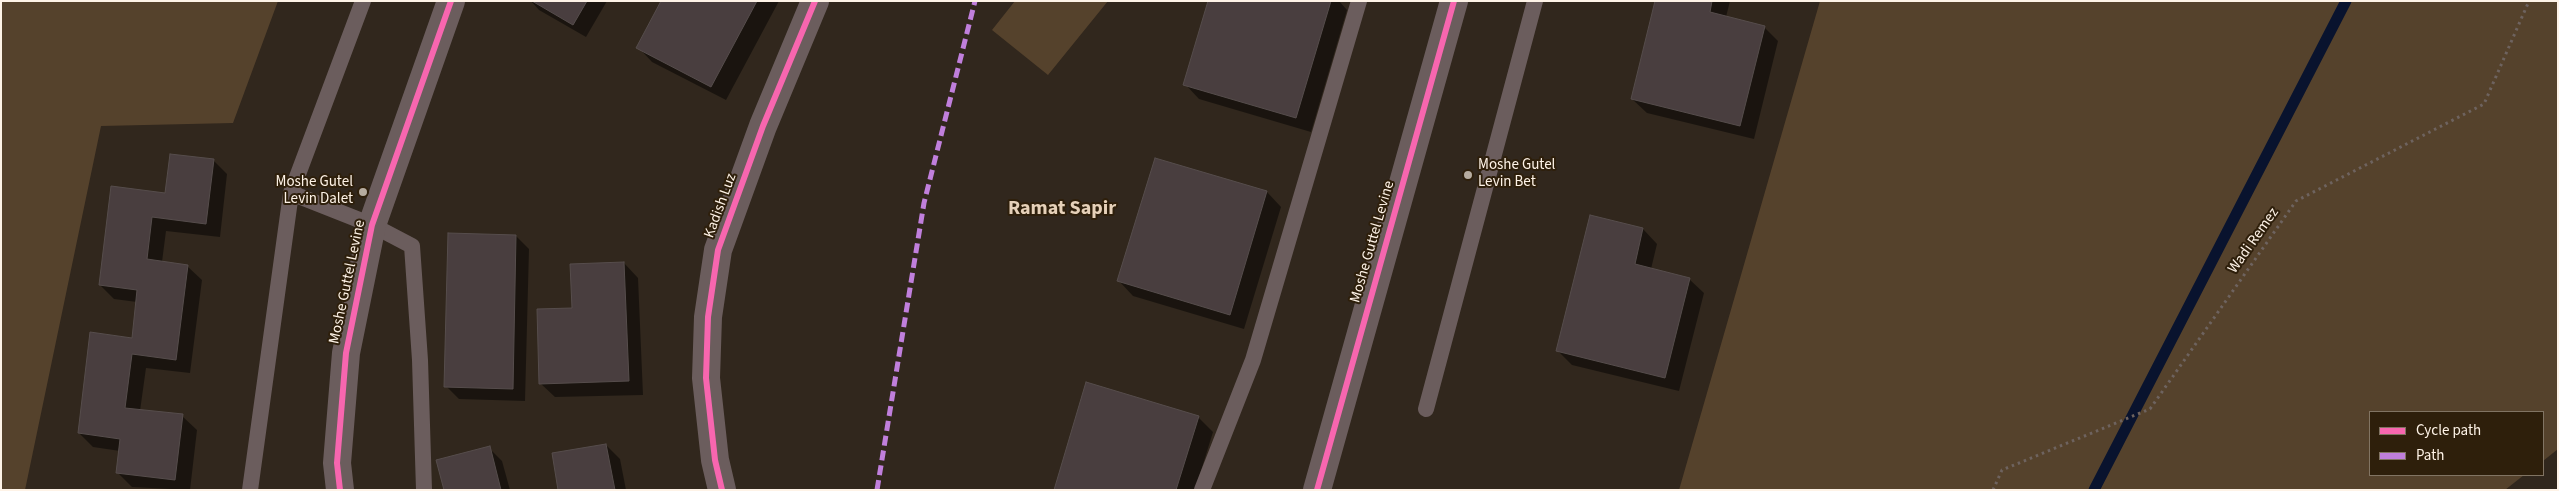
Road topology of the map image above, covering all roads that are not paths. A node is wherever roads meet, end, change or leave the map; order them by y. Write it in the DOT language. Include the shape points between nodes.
graph roads {
  1 [pos="363,1"];
  2 [pos="451,1"];
  3 [pos="815,1"];
  4 [pos="1359,1"];
  5 [pos="1454,1"];
  6 [pos="1535,1"];
  7 [pos="291,193"];
  8 [pos="372,225"];
  9 [pos="1426,409"];
  10 [pos="250,490"];
  11 [pos="340,490"];
  12 [pos="424,490"];
  13 [pos="722,490"];
  14 [pos="1202,490"];
  15 [pos="1317,490"];
  1 -- 7 [label="lane"];
  2 -- 8 [label="street, Moshe Guttel Levine"];
  3 -- 13 [label="street, Kadish Luz" via="763,126 718,250 708,317 706,378 714,460"];
  4 -- 14 [label="lane" via="1253,360"];
  5 -- 15 [label="street, Moshe Guttel Levine"];
  6 -- 9 [label="lane"];
  7 -- 8 [label="lane"];
  7 -- 10 [label="lane"];
  8 -- 11 [label="street, Moshe Guttel Levine" via="346,353 337,463"];
  8 -- 12 [label="lane" via="412,246"];
}
